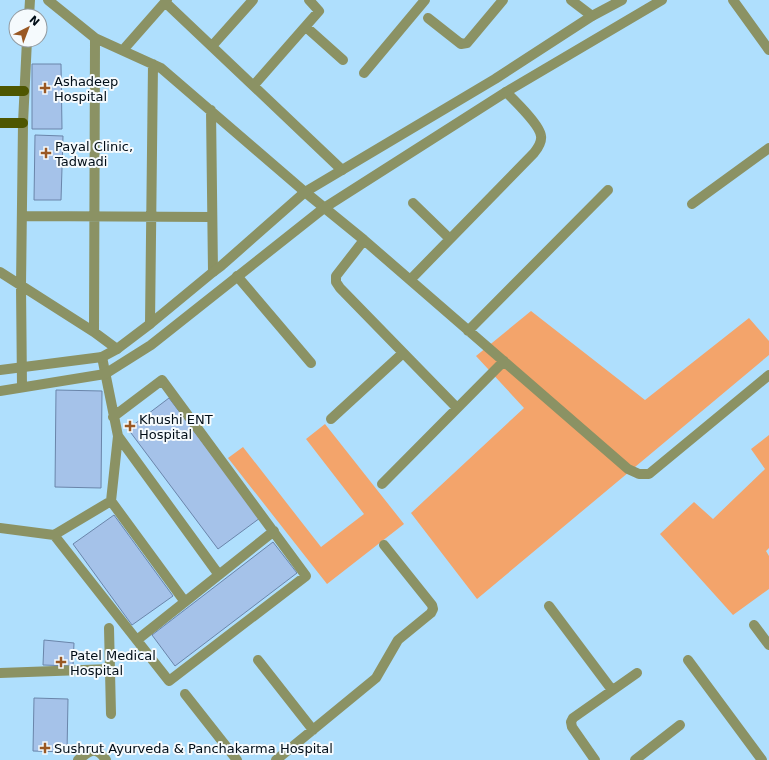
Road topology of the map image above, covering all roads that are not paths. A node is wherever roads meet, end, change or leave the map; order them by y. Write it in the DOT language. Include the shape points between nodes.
graph roads {
  1 [pos="48,0"];
  2 [pos="253,0"];
  3 [pos="309,0"];
  4 [pos="425,0"];
  5 [pos="503,0"];
  6 [pos="571,0"];
  7 [pos="622,0"];
  8 [pos="662,0"];
  9 [pos="733,0"];
  10 [pos="166,1"];
  11 [pos="592,16"];
  12 [pos="428,18"];
  13 [pos="306,27"];
  14 [pos="95,38"];
  15 [pos="212,46"];
  16 [pos="27,48"];
  17 [pos="122,50"];
  18 [pos="769,50"];
  19 [pos="343,60"];
  20 [pos="153,64"];
  21 [pos="364,73"];
  22 [pos="254,85"];
  23 [pos="0,91"];
  24 [pos="24,91"];
  25 [pos="506,92"];
  26 [pos="211,110"];
  27 [pos="23,122"];
  28 [pos="0,123"];
  29 [pos="769,148"];
  30 [pos="342,170"];
  31 [pos="608,190"];
  32 [pos="305,192"];
  33 [pos="413,203"];
  34 [pos="692,204"];
  35 [pos="324,208"];
  36 [pos="22,216"];
  37 [pos="94,216"];
  38 [pos="151,216"];
  39 [pos="212,217"];
  40 [pos="450,239"];
  41 [pos="364,240"];
  42 [pos="0,272"];
  43 [pos="213,272"];
  44 [pos="237,276"];
  45 [pos="410,280"];
  46 [pos="21,286"];
  47 [pos="150,324"];
  48 [pos="468,331"];
  49 [pos="94,332"];
  50 [pos="117,349"];
  51 [pos="402,353"];
  52 [pos="102,357"];
  53 [pos="504,361"];
  54 [pos="311,363"];
  55 [pos="23,366"];
  56 [pos="0,370"];
  57 [pos="105,374"];
  58 [pos="769,375"];
  59 [pos="22,387"];
  60 [pos="0,390"];
  61 [pos="457,408"];
  62 [pos="113,417"];
  63 [pos="331,419"];
  64 [pos="118,436"];
  65 [pos="382,484"];
  66 [pos="112,501"];
  67 [pos="0,528"];
  68 [pos="274,531"];
  69 [pos="54,534"];
  70 [pos="384,545"];
  71 [pos="219,575"];
  72 [pos="185,602"];
  73 [pos="549,606"];
  74 [pos="754,625"];
  75 [pos="110,628"];
  76 [pos="137,640"];
  77 [pos="769,645"];
  78 [pos="258,660"];
  79 [pos="688,660"];
  80 [pos="110,669"];
  81 [pos="0,673"];
  82 [pos="637,673"];
  83 [pos="612,690"];
  84 [pos="185,694"];
  85 [pos="111,714"];
  86 [pos="680,725"];
  87 [pos="313,730"];
  88 [pos="78,760"];
  89 [pos="106,760"];
  90 [pos="237,760"];
  91 [pos="276,760"];
  92 [pos="595,760"];
  93 [pos="635,760"];
  94 [pos="762,760"];
  1 -- 14 [label="street"];
  2 -- 15 [label="street"];
  3 -- 13 [label="street" via="320,11"];
  4 -- 21 [label="street"];
  5 -- 12 [label="street" via="467,43 461,44 454,40"];
  6 -- 11 [label="street"];
  7 -- 11 [label="street"];
  8 -- 25 [label="street"];
  9 -- 18 [label="street"];
  10 -- 15 [label="street"];
  10 -- 17 [label="street"];
  11 -- 30 [label="street" via="495,79"];
  13 -- 19 [label="street"];
  13 -- 22 [label="street"];
  14 -- 17 [label="street"];
  14 -- 37 [label="street"];
  15 -- 22 [label="street"];
  16 -- 24 [label="street"];
  17 -- 20 [label="street"];
  20 -- 26 [label="street"];
  20 -- 38 [label="street"];
  22 -- 30 [label="street"];
  23 -- 24 [label="main road"];
  24 -- 27 [label="street"];
  25 -- 35 [label="street"];
  25 -- 40 [label="street" via="539,128 539,145"];
  26 -- 32 [label="street"];
  26 -- 39 [label="street"];
  27 -- 28 [label="main road"];
  27 -- 36 [label="street"];
  29 -- 34 [label="street"];
  30 -- 32 [label="street"];
  31 -- 48 [label="street"];
  32 -- 35 [label="street"];
  32 -- 43 [label="street"];
  33 -- 40 [label="street"];
  35 -- 41 [label="street"];
  35 -- 44 [label="street"];
  36 -- 37 [label="street"];
  36 -- 46 [label="street"];
  37 -- 38 [label="street"];
  37 -- 49 [label="street"];
  38 -- 39 [label="street"];
  38 -- 47 [label="street"];
  39 -- 43 [label="street"];
  40 -- 45 [label="street"];
  41 -- 45 [label="street"];
  41 -- 51 [label="street" via="336,276 336,282"];
  42 -- 46 [label="street"];
  43 -- 47 [label="street"];
  44 -- 54 [label="street"];
  44 -- 57 [label="street" via="151,345"];
  45 -- 48 [label="street"];
  46 -- 49 [label="street"];
  46 -- 55 [label="street"];
  47 -- 50 [label="street"];
  48 -- 53 [label="street"];
  49 -- 50 [label="street"];
  50 -- 52 [label="street"];
  51 -- 61 [label="street"];
  51 -- 63 [label="street"];
  52 -- 55 [label="street"];
  52 -- 57 [label="street"];
  53 -- 58 [label="street" via="628,469 639,474 649,474"];
  53 -- 61 [label="street"];
  55 -- 56 [label="street"];
  55 -- 59 [label="street"];
  57 -- 59 [label="street"];
  57 -- 62 [label="street"];
  59 -- 60 [label="street"];
  61 -- 65 [label="street"];
  62 -- 64 [label="street"];
  62 -- 68 [label="street" via="162,380"];
  64 -- 66 [label="street"];
  64 -- 71 [label="street"];
  66 -- 69 [label="street"];
  66 -- 72 [label="street"];
  67 -- 69 [label="street"];
  68 -- 71 [label="street"];
  68 -- 76 [label="street" via="306,576 169,681"];
  69 -- 76 [label="street"];
  70 -- 87 [label="street" via="433,609 431,614 398,640 376,678"];
  71 -- 72 [label="street"];
  72 -- 76 [label="street"];
  73 -- 83 [label="street"];
  74 -- 77 [label="street"];
  75 -- 80 [label="street"];
  78 -- 87 [label="street"];
  79 -- 94 [label="street"];
  80 -- 81 [label="street"];
  80 -- 85 [label="street"];
  82 -- 83 [label="street"];
  83 -- 92 [label="street" via="570,722"];
  84 -- 90 [label="street"];
  86 -- 93 [label="street"];
  87 -- 91 [label="street"];
  88 -- 89 [label="street" via="90,751 96,751"];
}
